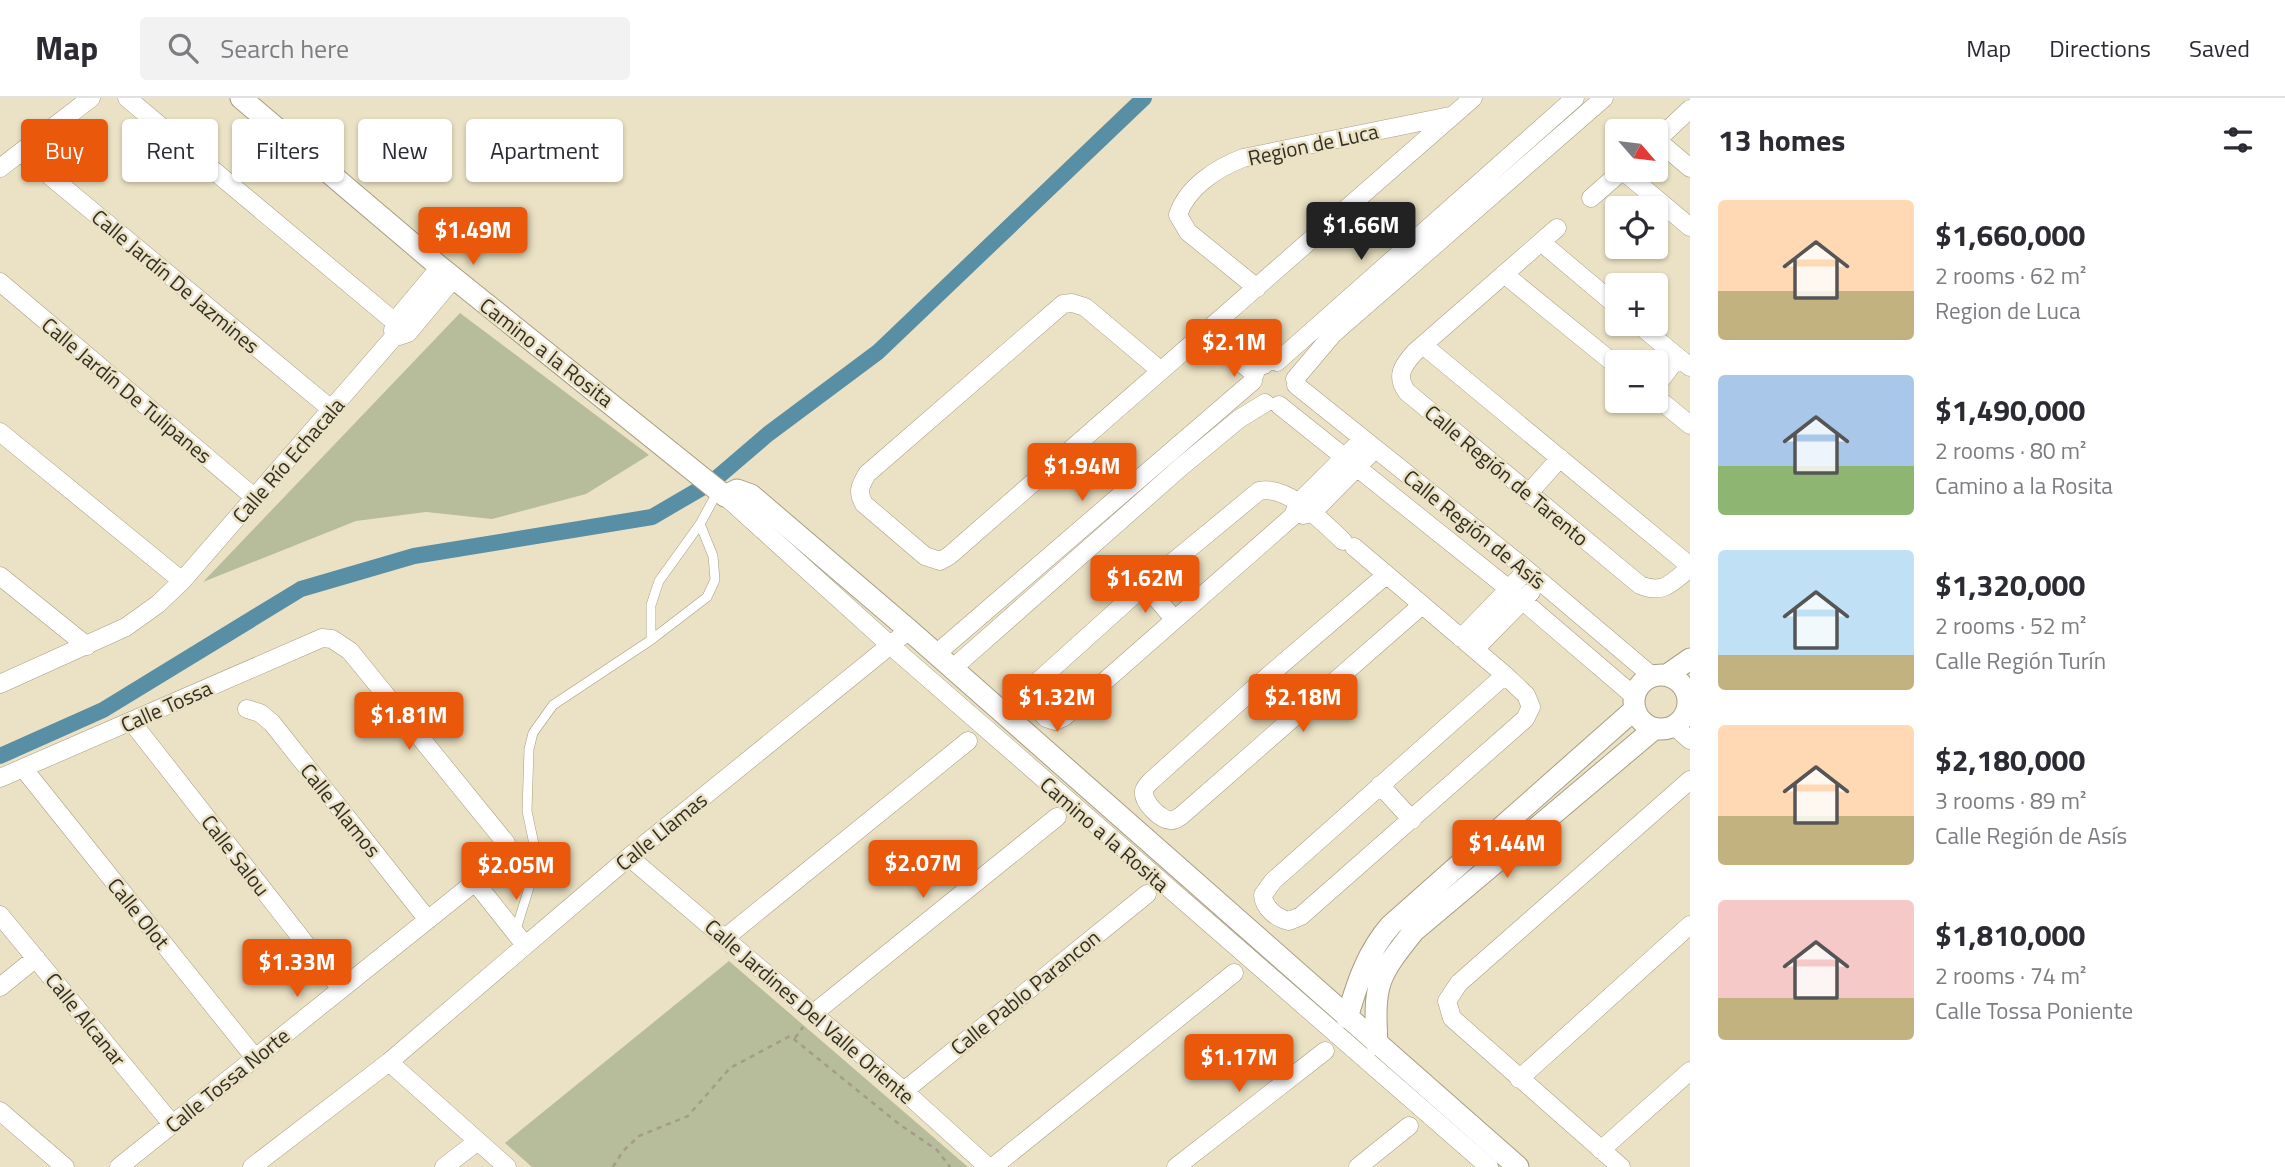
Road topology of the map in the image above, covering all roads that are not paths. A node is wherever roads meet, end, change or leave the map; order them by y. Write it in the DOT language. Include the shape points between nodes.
graph roads {
  1 [pos="91,98"];
  2 [pos="127,98"];
  3 [pos="240,98"];
  4 [pos="1473,98"];
  5 [pos="1575,98"];
  6 [pos="1604,98"];
  7 [pos="1690,108"];
  8 [pos="1453,115"];
  9 [pos="64,119"];
  10 [pos="1668,129"];
  11 [pos="1668,151"];
  12 [pos="21,152"];
  13 [pos="0,168"];
  14 [pos="1690,168"];
  15 [pos="57,182"];
  16 [pos="1609,182"];
  17 [pos="1637,182"];
  18 [pos="1470,190"];
  19 [pos="1591,198"];
  20 [pos="1483,204"];
  21 [pos="1690,227"];
  22 [pos="1557,228"];
  23 [pos="1541,242"];
  24 [pos="447,272"];
  25 [pos="1504,274"];
  26 [pos="0,282"];
  27 [pos="1257,288"];
  28 [pos="1605,296"];
  29 [pos="1210,329"];
  30 [pos="398,331"];
  31 [pos="1653,336"];
  32 [pos="1423,345"];
  33 [pos="1605,356"];
  34 [pos="1684,362"];
  35 [pos="1262,370"];
  36 [pos="1161,371"];
  37 [pos="1668,376"];
  38 [pos="1295,382"];
  39 [pos="1272,404"];
  40 [pos="1668,407"];
  41 [pos="331,409"];
  42 [pos="1690,425"];
  43 [pos="0,432"];
  44 [pos="1369,444"];
  45 [pos="1560,458"];
  46 [pos="1350,463"];
  47 [pos="718,490"];
  48 [pos="1528,494"];
  49 [pos="255,498"];
  50 [pos="1301,511"];
  51 [pos="1098,515"];
  52 [pos="700,524"];
  53 [pos="1110,530"];
  54 [pos="1690,567"];
  55 [pos="1386,575"];
  56 [pos="0,576"];
  57 [pos="1534,576"];
  58 [pos="182,581"];
  59 [pos="1145,585"];
  60 [pos="1516,595"];
  61 [pos="1422,605"];
  62 [pos="1174,619"];
  63 [pos="909,630"];
  64 [pos="650,640"];
  65 [pos="1468,643"];
  66 [pos="890,645"];
  67 [pos="87,646"];
  68 [pos="1690,659"];
  69 [pos="944,662"];
  70 [pos="1506,675"];
  71 [pos="1660,676"];
  72 [pos="1260,683"];
  73 [pos="0,684"];
  74 [pos="1635,702"];
  75 [pos="247,709"];
  76 [pos="1682,717"];
  77 [pos="1292,718"];
  78 [pos="131,721"];
  79 [pos="968,741"];
  80 [pos="23,768"];
  81 [pos="0,778"];
  82 [pos="1690,780"];
  83 [pos="1380,785"];
  84 [pos="1057,817"];
  85 [pos="1412,820"];
  86 [pos="629,857"];
  87 [pos="500,862"];
  88 [pos="475,883"];
  89 [pos="1147,894"];
  90 [pos="0,915"];
  91 [pos="428,920"];
  92 [pos="1690,925"];
  93 [pos="725,938"];
  94 [pos="520,939"];
  95 [pos="36,958"];
  96 [pos="1234,972"];
  97 [pos="0,987"];
  98 [pos="341,989"];
  99 [pos="814,1013"];
  100 [pos="1347,1018"];
  101 [pos="1377,1045"];
  102 [pos="1325,1052"];
  103 [pos="255,1058"];
  104 [pos="389,1062"];
  105 [pos="1690,1071"];
  106 [pos="1519,1079"];
  107 [pos="904,1091"];
  108 [pos="0,1111"];
  109 [pos="172,1124"];
  110 [pos="1409,1126"];
  111 [pos="478,1141"];
  112 [pos="1601,1150"];
  113 [pos="65,1167"];
  114 [pos="118,1167"];
  115 [pos="252,1167"];
  116 [pos="444,1167"];
  117 [pos="508,1167"];
  118 [pos="991,1167"];
  119 [pos="1177,1167"];
  120 [pos="1358,1167"];
  121 [pos="1489,1167"];
  122 [pos="1518,1167"];
  123 [pos="1621,1167"];
  1 -- 9 [label="street"];
  2 -- 30 [label="street"];
  3 -- 24 [label="street, Camino a la Rosita"];
  4 -- 8 [label="street, Region de Luca"];
  5 -- 18 [label="street"];
  6 -- 20 [label="street"];
  7 -- 10 [label="street"];
  8 -- 27 [label="street, Region de Luca"];
  8 -- 27 [label="street, Region de Luca" via="1243,158 1213,173 1188,197 1178,215 1188,232"];
  11 -- 14 [label="street"];
  12 -- 13 [label="street"];
  15 -- 41 [label="street, Calle Jardín De Jazmines"];
  16 -- 19 [label="street"];
  17 -- 21 [label="street"];
  18 -- 20 [label="street"];
  18 -- 35 [label="street"];
  20 -- 38 [label="street" via="1332,334"];
  22 -- 23 [label="street, Calle Región de Tarento"];
  23 -- 25 [label="street, Calle Región de Tarento"];
  23 -- 28 [label="street"];
  24 -- 30 [label="street, Calle Río Echacala"];
  24 -- 47 [label="street, Camino a la Rosita"];
  25 -- 32 [label="street, Calle Región de Tarento"];
  25 -- 33 [label="street"];
  26 -- 49 [label="street, Calle Jardín De Tulipanes"];
  27 -- 29 [label="street, Region de Luca"];
  29 -- 35 [label="street"];
  29 -- 36 [label="street, Region de Luca"];
  30 -- 41 [label="street, Calle Río Echacala"];
  31 -- 34 [label="street"];
  32 -- 45 [label="street"];
  32 -- 48 [label="street, Calle Región de Tarento" via="1402,369 1401,384"];
  34 -- 37 [label="street"];
  35 -- 38 [label="street" via="1289,367"];
  35 -- 39 [label="street" via="1258,397"];
  35 -- 51 [label="street"];
  36 -- 36 [label="street, Region de Luca" via="1085,307 1063,304 867,474 859,494 864,504 925,556 940,561"];
  38 -- 39 [label="street" via="1287,401"];
  38 -- 44 [label="street, Calle Región de Asís"];
  39 -- 46 [label="street, Calle Región de Asís"];
  39 -- 53 [label="street" via="1240,419"];
  40 -- 42 [label="street"];
  41 -- 49 [label="street, Calle Río Echacala"];
  43 -- 58 [label="street"];
  44 -- 46 [label="street"];
  44 -- 57 [label="street, Calle Región de Asís"];
  45 -- 48 [label="street"];
  45 -- 54 [label="street"];
  46 -- 50 [label="street"];
  46 -- 60 [label="street, Calle Región de Asís"];
  47 -- 52 [label="lane"];
  47 -- 63 [label="street, Camino a la Rosita" via="751,495"];
  47 -- 66 [label="street, Camino a la Rosita"];
  48 -- 54 [label="street, Calle Región de Tarento" via="1640,585 1654,590 1666,587"];
  49 -- 58 [label="street, Calle Río Echacala"];
  50 -- 55 [label="street"];
  50 -- 59 [label="street" via="1282,494 1267,489 1252,496"];
  50 -- 62 [label="street"];
  51 -- 53 [label="street"];
  51 -- 69 [label="street"];
  52 -- 64 [label="lane" via="659,581 651,605"];
  52 -- 64 [label="lane" via="713,556 715,580 707,597"];
  53 -- 69 [label="street"];
  55 -- 61 [label="street"];
  55 -- 72 [label="street"];
  56 -- 67 [label="street"];
  57 -- 60 [label="street, Calle Región de Asís"];
  57 -- 71 [label="street, Calle Región de Asís"];
  58 -- 67 [label="street, Calle Río Echacala" via="126,627"];
  59 -- 62 [label="street"];
  59 -- 62 [label="street" via="1035,684 1032,702 1046,718 1060,720"];
  60 -- 65 [label="street, Calle Región de Asís"];
  60 -- 74 [label="street, Calle Región de Asís"];
  61 -- 65 [label="street"];
  61 -- 77 [label="street"];
  63 -- 66 [label="street, Calle Llamas"];
  63 -- 69 [label="street, Camino a la Rosita"];
  64 -- 94 [label="lane" via="553,705 533,733 527,811 535,849"];
  65 -- 70 [label="street"];
  66 -- 86 [label="street, Calle Llamas"];
  66 -- 121 [label="street, Camino a la Rosita"];
  67 -- 73 [label="street, Calle Río Echacala"];
  68 -- 71 [label="street"];
  69 -- 100 [label="street, Camino a la Rosita"];
  70 -- 83 [label="street"];
  70 -- 85 [label="street" via="1529,700 1529,714"];
  71 -- 74 [label="street" via="1638,687"];
  71 -- 76 [label="street" via="1682,684"];
  72 -- 77 [label="street"];
  72 -- 77 [label="street" via="1151,781 1144,792 1147,802 1167,821 1181,816"];
  74 -- 76 [label="street" via="1639,718"];
  74 -- 100 [label="street" via="1391,925 1376,942 1362,971"];
  75 -- 91 [label="street, Calle Alamos" via="272,723"];
  76 -- 101 [label="street" via="1414,931 1378,983"];
  78 -- 80 [label="street, Calle Tossa"];
  78 -- 87 [label="street, Calle Tossa" via="322,638 332,639 350,650 502,835 506,853"];
  78 -- 98 [label="street, Calle Salou"];
  79 -- 93 [label="street"];
  80 -- 81 [label="street, Calle Tossa"];
  80 -- 103 [label="street, Calle Olot"];
  82 -- 106 [label="street" via="1451,993 1447,1001 1452,1018"];
  83 -- 85 [label="street"];
  83 -- 85 [label="street" via="1266,888 1264,901 1277,917 1289,921 1301,916"];
  84 -- 99 [label="street"];
  86 -- 93 [label="street, Calle Jardines Del Valle Oriente"];
  86 -- 94 [label="street, Calle Llamas"];
  87 -- 88 [label="street, Calle Tossa Norte"];
  88 -- 91 [label="street, Calle Tossa Norte"];
  88 -- 94 [label="street"];
  89 -- 107 [label="street, Calle Pablo Parancon"];
  90 -- 95 [label="street, Calle Alcanar"];
  91 -- 98 [label="street, Calle Tossa Norte"];
  92 -- 106 [label="street"];
  93 -- 99 [label="street, Calle Jardines Del Valle Oriente"];
  94 -- 104 [label="street, Calle Llamas"];
  95 -- 97 [label="street"];
  95 -- 109 [label="street, Calle Alcanar"];
  96 -- 118 [label="street"];
  98 -- 103 [label="street, Calle Tossa Norte"];
  99 -- 107 [label="street, Calle Jardines Del Valle Oriente"];
  100 -- 101 [label="street, Camino a la Rosita"];
  101 -- 122 [label="street"];
  102 -- 119 [label="street"];
  103 -- 109 [label="street, Calle Tossa Norte"];
  104 -- 111 [label="street"];
  104 -- 115 [label="street, Calle Llamas"];
  105 -- 112 [label="street"];
  106 -- 112 [label="street"];
  107 -- 118 [label="street, Calle Jardines Del Valle Oriente"];
  108 -- 113 [label="street"];
  109 -- 114 [label="street, Calle Tossa Norte"];
  110 -- 120 [label="street"];
  111 -- 116 [label="street"];
  111 -- 117 [label="street"];
  112 -- 123 [label="street"];
}
